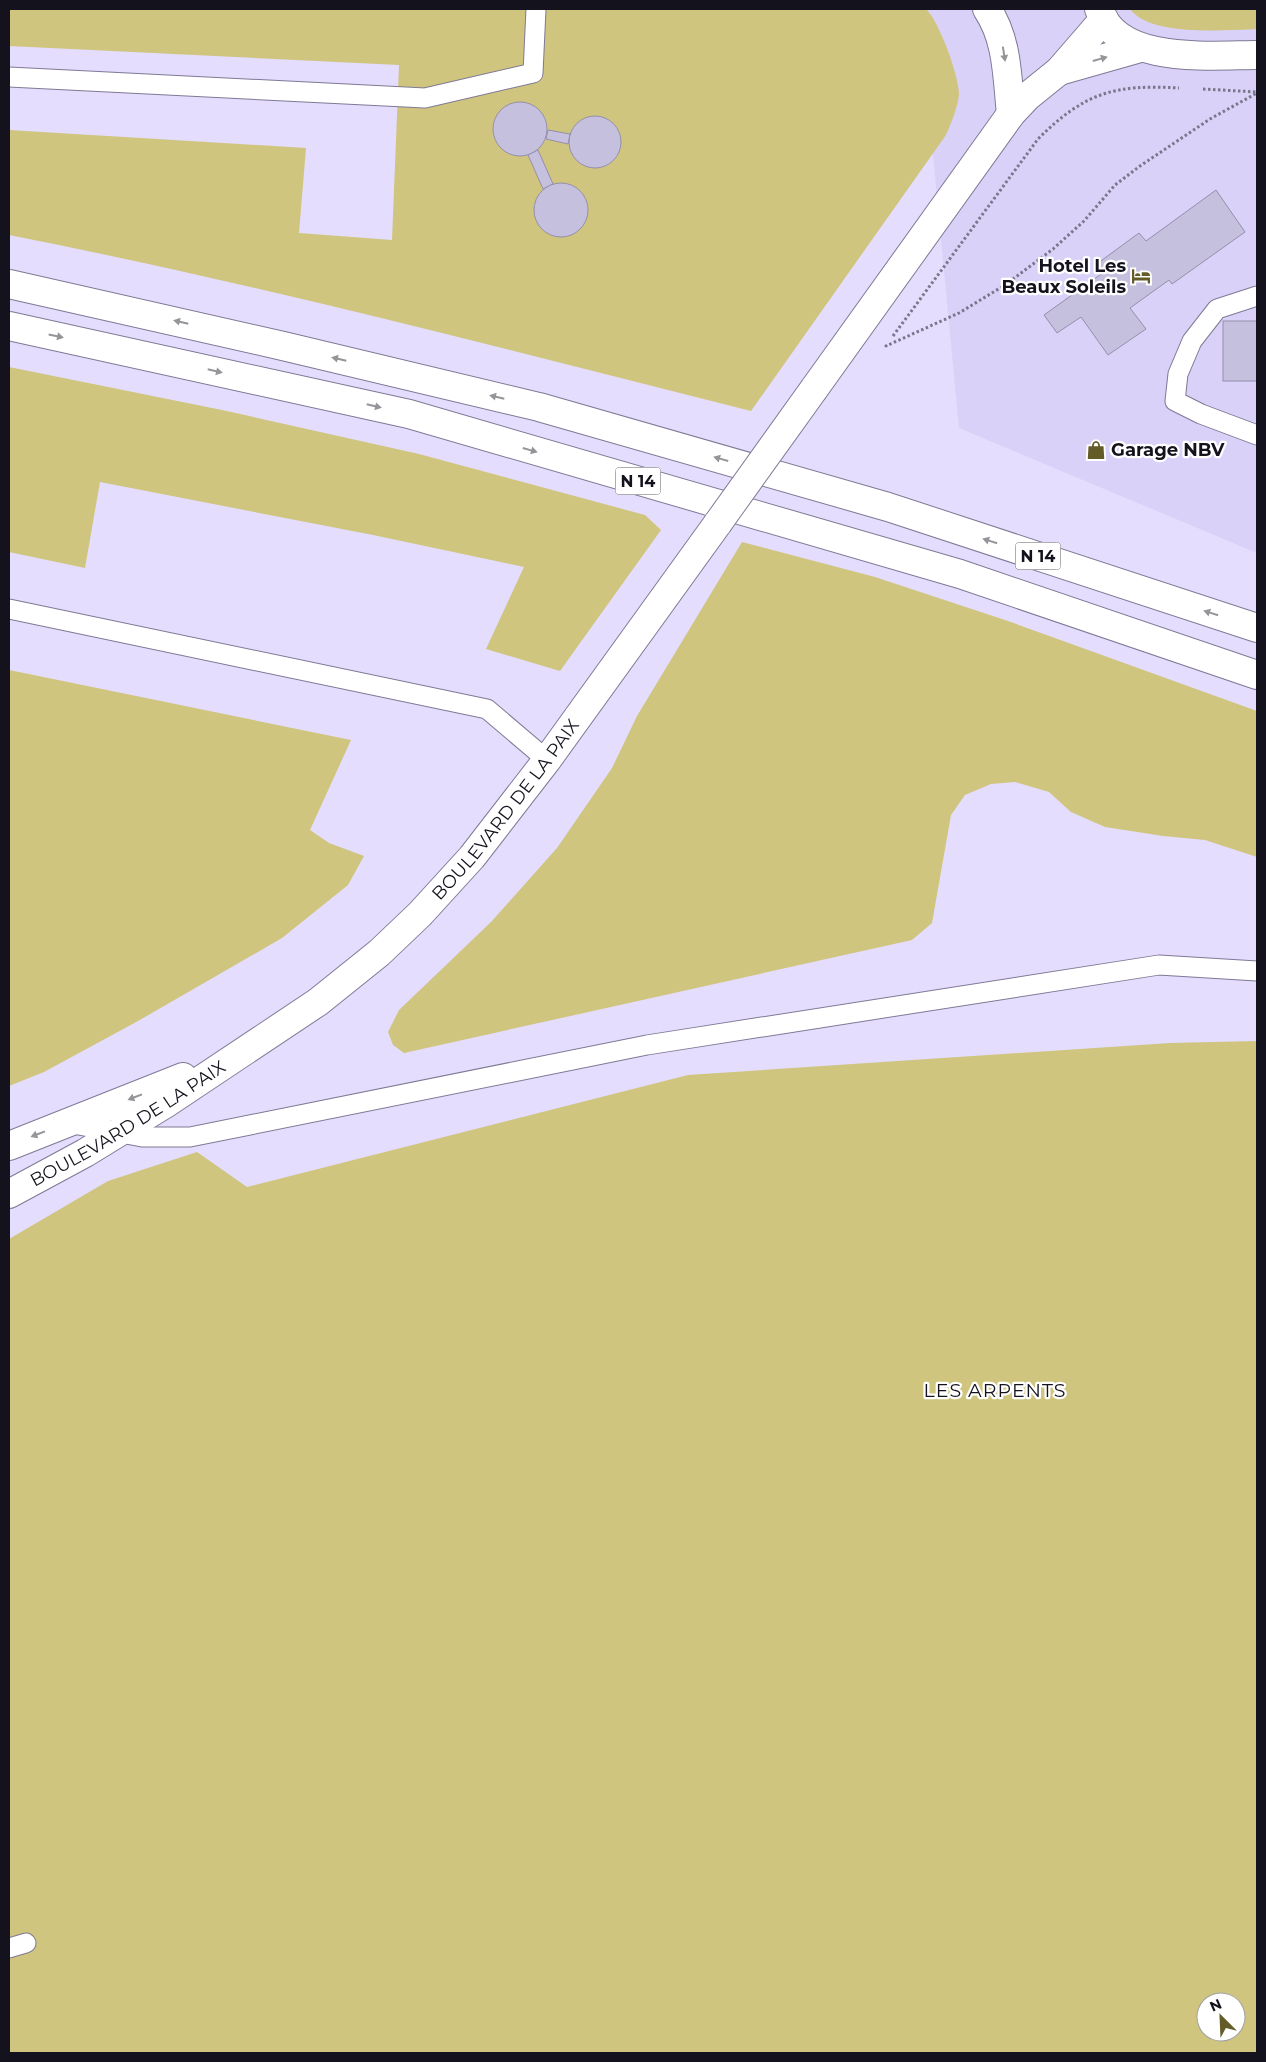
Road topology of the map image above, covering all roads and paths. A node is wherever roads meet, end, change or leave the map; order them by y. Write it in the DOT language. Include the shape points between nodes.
graph roads {
  1 [pos="536,9"];
  2 [pos="987,9"];
  3 [pos="1102,14"];
  4 [pos="1140,48"];
  5 [pos="1257,55"];
  6 [pos="1059,70"];
  7 [pos="9,78"];
  8 [pos="1182,88"];
  9 [pos="1200,89"];
  10 [pos="1257,92"];
  11 [pos="1012,114"];
  12 [pos="9,284"];
  13 [pos="1257,296"];
  14 [pos="9,326"];
  15 [pos="1257,435"];
  16 [pos="9,609"];
  17 [pos="1257,628"];
  18 [pos="1257,675"];
  19 [pos="546,760"];
  20 [pos="1257,971"];
  21 [pos="244,1050"];
  22 [pos="68,1123"];
  23 [pos="119,1133"];
  24 [pos="9,1146"];
  25 [pos="9,1194"];
  1 -- 7 [label="lane" via="533,73 425,98"];
  2 -- 11 [label="main road, one-way" via="1004,46"];
  3 -- 4 [label="main road" via="1119,36"];
  3 -- 6 [label="main road, BOULEVARD DE LA PAIX"];
  4 -- 5 [label="main road" via="1178,54"];
  6 -- 4 [label="main road, one-way"];
  6 -- 11 [label="main road, BOULEVARD DE LA PAIX"];
  8 -- 10 [label="path" via="1144,86 1105,93 1080,104 1057,120 1038,139 886,346 959,313 1005,285 1054,249 1115,185 1210,119"];
  9 -- 10 [label="path"];
  11 -- 19 [label="main road, BOULEVARD DE LA PAIX, bridge"];
  17 -- 12 [label="main road, N 14, one-way" via="888,507 538,407"];
  13 -- 15 [label="lane" via="1217,309 1192,341 1178,374 1175,401"];
  14 -- 18 [label="main road, N 14, one-way" via="409,414 960,574"];
  16 -- 19 [label="lane" via="487,709"];
  19 -- 21 [label="main road, BOULEVARD DE LA PAIX" via="472,857 393,940 318,1002"];
  20 -- 23 [label="lane" via="1160,965 647,1045 190,1137 142,1137"];
  21 -- 22 [label="main road, BOULEVARD DE LA PAIX, one-way"];
  21 -- 23 [label="main road, BOULEVARD DE LA PAIX"];
  22 -- 23 [label="lane"];
  22 -- 24 [label="main road, BOULEVARD DE LA PAIX, one-way"];
  23 -- 25 [label="main road, BOULEVARD DE LA PAIX"];
}
